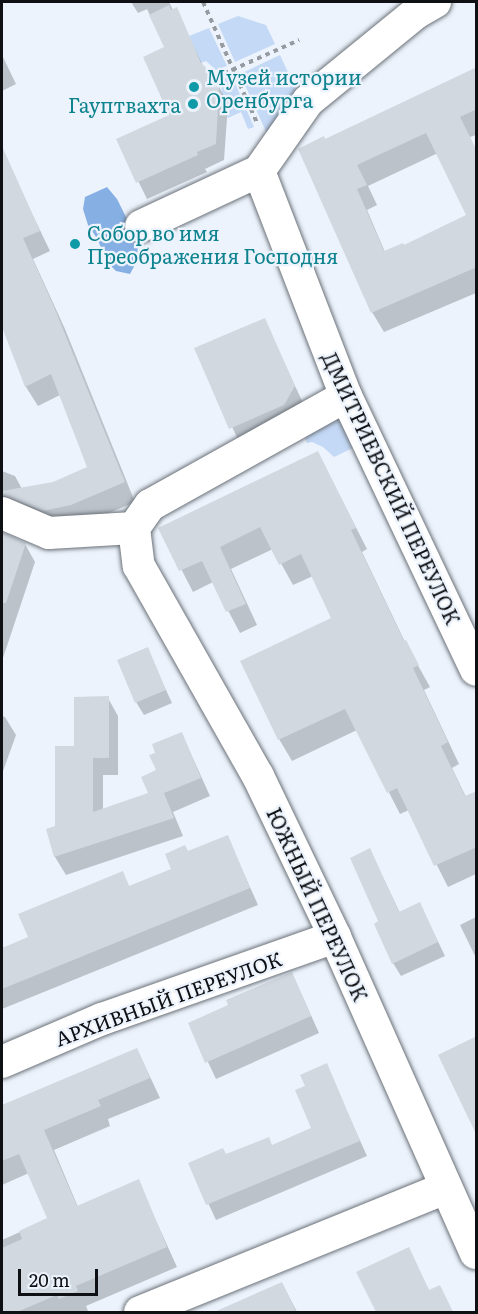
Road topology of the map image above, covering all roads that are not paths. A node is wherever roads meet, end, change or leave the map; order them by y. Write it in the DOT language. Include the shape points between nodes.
graph roads {
  1 [pos="435,2"];
  2 [pos="265,162"];
  3 [pos="141,226"];
  4 [pos="346,396"];
  5 [pos="2,513"];
  6 [pos="134,528"];
  7 [pos="477,670"];
  8 [pos="335,937"];
  9 [pos="2,1062"];
  10 [pos="446,1188"];
  11 [pos="477,1253"];
  12 [pos="140,1312"];
  1 -- 2 [label="street" via="416,13 308,101"];
  2 -- 3 [label="street"];
  2 -- 4 [label="street, ДМИТРИЕВСКИЙ ПЕРЕУЛОК"];
  4 -- 6 [label="street" via="150,505"];
  4 -- 7 [label="street, ДМИТРИЕВСКИЙ ПЕРЕУЛОК"];
  5 -- 6 [label="street" via="49,533"];
  6 -- 8 [label="street, ЮЖНЫЙ ПЕРЕУЛОК" via="139,566 258,776"];
  8 -- 9 [label="street, АРХИВНЫЙ ПЕРЕУЛОК" via="102,1019"];
  8 -- 10 [label="street, ЮЖНЫЙ ПЕРЕУЛОК"];
  10 -- 11 [label="street, ЮЖНЫЙ ПЕРЕУЛОК"];
  10 -- 12 [label="street"];
}
